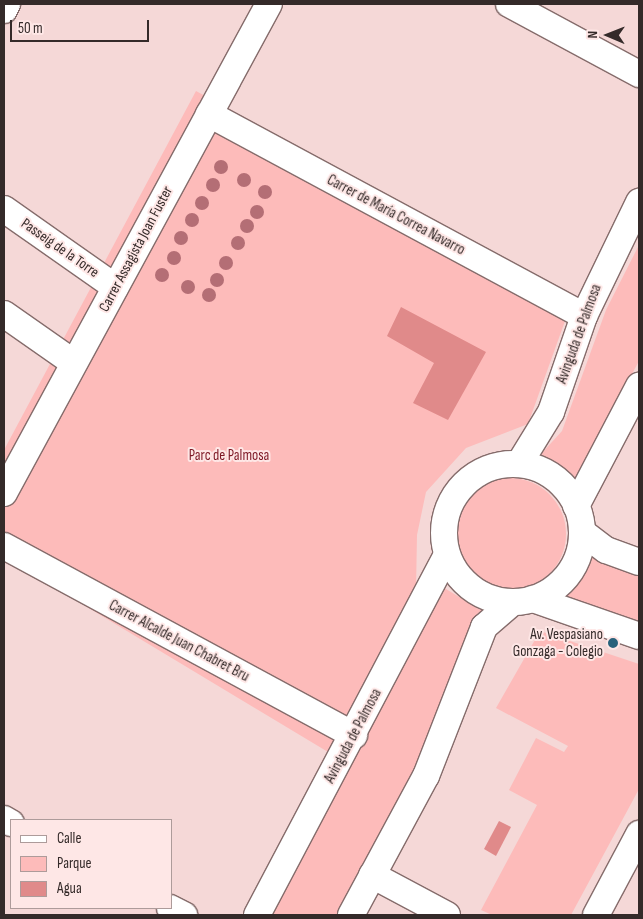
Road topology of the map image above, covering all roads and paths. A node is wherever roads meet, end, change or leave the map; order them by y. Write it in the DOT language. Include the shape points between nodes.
graph roads {
  1 [pos="7,4"];
  2 [pos="269,4"];
  3 [pos="509,4"];
  4 [pos="4,10"];
  5 [pos="639,74"];
  6 [pos="209,114"];
  7 [pos="639,202"];
  8 [pos="4,209"];
  9 [pos="115,287"];
  10 [pos="4,314"];
  11 [pos="584,316"];
  12 [pos="74,364"];
  13 [pos="639,386"];
  14 [pos="519,464"];
  15 [pos="4,493"];
  16 [pos="576,506"];
  17 [pos="582,532"];
  18 [pos="4,546"];
  19 [pos="447,555"];
  20 [pos="639,562"];
  21 [pos="523,601"];
  22 [pos="639,636"];
  23 [pos="354,735"];
  24 [pos="639,834"];
  25 [pos="372,875"];
  26 [pos="172,909"];
  27 [pos="184,915"];
  28 [pos="257,915"];
  29 [pos="351,915"];
  30 [pos="446,915"];
  31 [pos="596,915"];
  1 -- 4 [label="street"];
  2 -- 6 [label="street, Carrer Assagista Joan Fuster"];
  3 -- 5 [label="street"];
  6 -- 9 [label="street, Carrer Assagista Joan Fuster"];
  6 -- 11 [label="street, Carrer de María Correa Navarro"];
  7 -- 11 [label="street, Avinguda de Palmosa"];
  8 -- 9 [label="street, Passeig de la Torre"];
  9 -- 12 [label="street, Carrer Assagista Joan Fuster"];
  10 -- 12 [label="street"];
  11 -- 14 [label="street, Avinguda de Palmosa" via="551,412"];
  12 -- 15 [label="street, Carrer Assagista Joan Fuster"];
  13 -- 16 [label="street"];
  14 -- 16 [label="street" via="554,477"];
  14 -- 19 [label="street" via="490,469 459,490 445,525"];
  16 -- 17 [label="street"];
  17 -- 20 [label="street" via="606,550"];
  17 -- 21 [label="street" via="579,554 569,574 553,589"];
  18 -- 23 [label="street, Carrer Alcalde Juan Chabret Bru"];
  19 -- 21 [label="street" via="472,589"];
  19 -- 23 [label="street, Avinguda de Palmosa"];
  21 -- 22 [label="street"];
  21 -- 25 [label="street" via="484,627 426,776"];
  23 -- 28 [label="street, Avinguda de Palmosa"];
  24 -- 31 [label="street"];
  25 -- 29 [label="street"];
  25 -- 30 [label="street"];
  26 -- 27 [label="street"];
}
